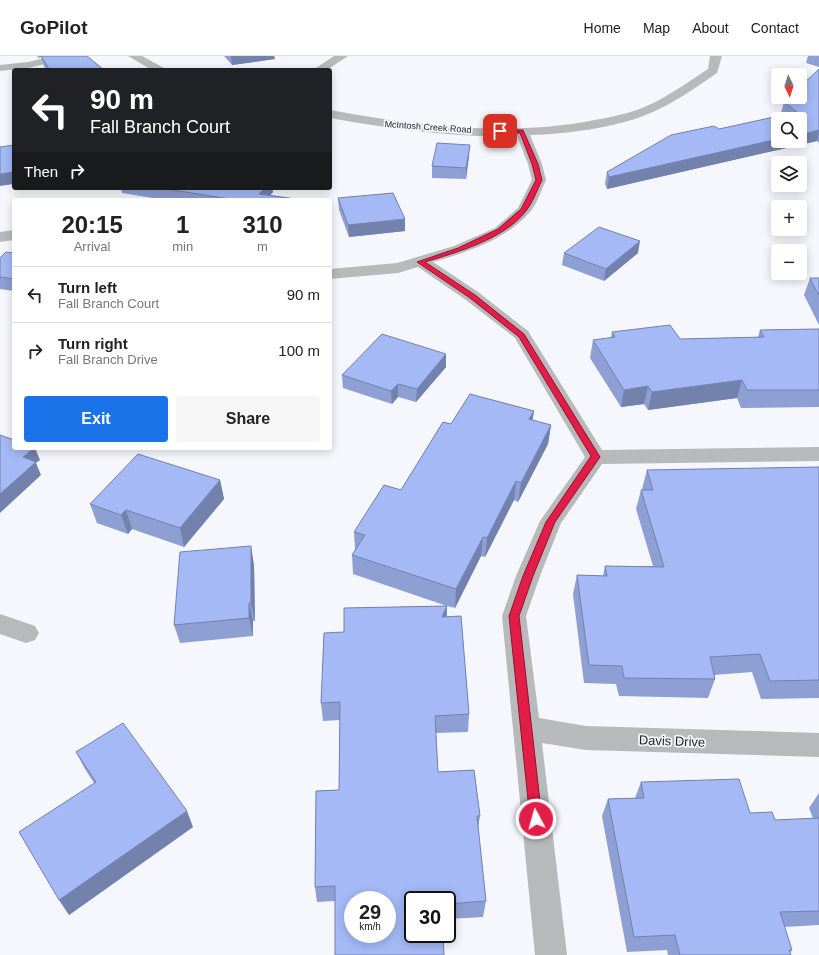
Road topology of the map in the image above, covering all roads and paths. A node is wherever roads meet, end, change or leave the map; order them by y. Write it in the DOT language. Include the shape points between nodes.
graph roads {
  1 [pos="66,56"];
  2 [pos="134,56"];
  3 [pos="342,56"];
  4 [pos="716,56"];
  5 [pos="0,68"];
  6 [pos="156,68"];
  7 [pos="322,68"];
  8 [pos="332,114"];
  9 [pos="522,131"];
  10 [pos="12,235"];
  11 [pos="0,237"];
  12 [pos="420,262"];
  13 [pos="332,274"];
  14 [pos="819,454"];
  15 [pos="596,457"];
  16 [pos="0,624"];
  17 [pos="26,632"];
  18 [pos="526,728"];
  19 [pos="819,745"];
  20 [pos="551,955"];
  1 -- 5 [label="street"];
  2 -- 6 [label="street"];
  3 -- 7 [label="street"];
  4 -- 9 [label="street, McIntosh Creek Road" via="713,71 644,112 587,126"];
  8 -- 9 [label="street, McIntosh Creek Road" via="379,123 445,129"];
  9 -- 12 [label="street" via="539,180 524,210 500,231 460,249"];
  10 -- 11 [label="street"];
  12 -- 13 [label="street" via="398,268"];
  12 -- 15 [label="street" via="472,296 522,335"];
  14 -- 15 [label="street"];
  15 -- 18 [label="street" via="551,522 514,616"];
  16 -- 17 [label="street"];
  18 -- 19 [label="street, Davis Drive" via="586,738"];
  18 -- 20 [label="street"];
}
